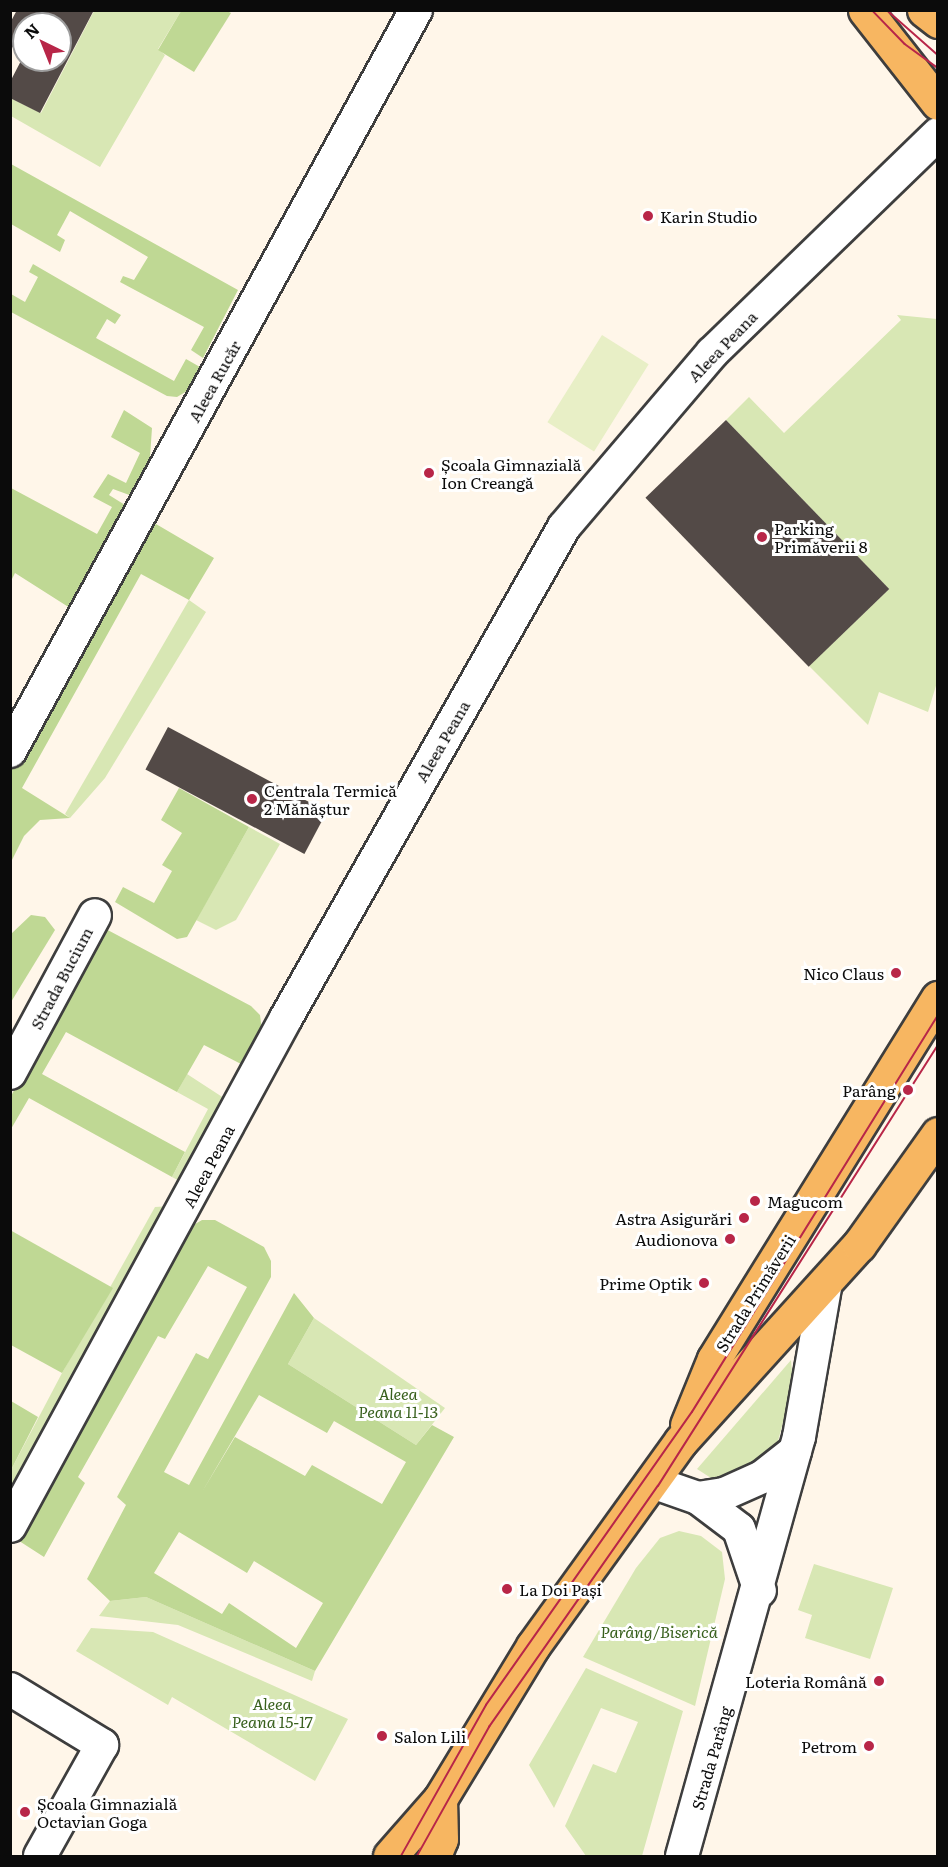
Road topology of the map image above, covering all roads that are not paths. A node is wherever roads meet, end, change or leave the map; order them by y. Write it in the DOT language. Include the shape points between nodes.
graph roads {
  1 [pos="416,10"];
  2 [pos="865,10"];
  3 [pos="924,10"];
  4 [pos="938,21"];
  5 [pos="938,103"];
  6 [pos="938,134"];
  7 [pos="10,751"];
  8 [pos="95,915"];
  9 [pos="938,998"];
  10 [pos="10,1073"];
  11 [pos="938,1134"];
  12 [pos="826,1282"];
  13 [pos="681,1441"];
  14 [pos="795,1451"];
  15 [pos="652,1482"];
  16 [pos="698,1498"];
  17 [pos="10,1526"];
  18 [pos="760,1591"];
  19 [pos="10,1689"];
  20 [pos="440,1799"];
  21 [pos="40,1857"];
  22 [pos="390,1857"];
  23 [pos="434,1857"];
  24 [pos="682,1857"];
  1 -- 7 [label="street, Aleea Rucăr"];
  2 -- 5 [label="main road"];
  3 -- 4 [label="main road"];
  6 -- 17 [label="street, Aleea Peana" via="712,353 564,527 286,1018"];
  8 -- 10 [label="street, Strada Bucium"];
  9 -- 13 [label="main road, Strada Primăverii" via="714,1359"];
  11 -- 12 [label="main road, Strada Primăverii" via="859,1245"];
  12 -- 13 [label="main road, Strada Primăverii"];
  12 -- 14 [label="street, Strada Parâng"];
  13 -- 15 [label="main road, Strada Primăverii"];
  14 -- 16 [label="street" via="762,1477 724,1494"];
  14 -- 18 [label="street, Strada Parâng"];
  15 -- 16 [label="street"];
  15 -- 20 [label="main road, Strada Primăverii" via="533,1646"];
  16 -- 18 [label="street" via="739,1529"];
  18 -- 24 [label="street, Strada Parâng"];
  19 -- 21 [label="street" via="102,1744"];
  20 -- 22 [label="main road, Strada Primăverii"];
  20 -- 23 [label="main road" via="441,1839"];
}
